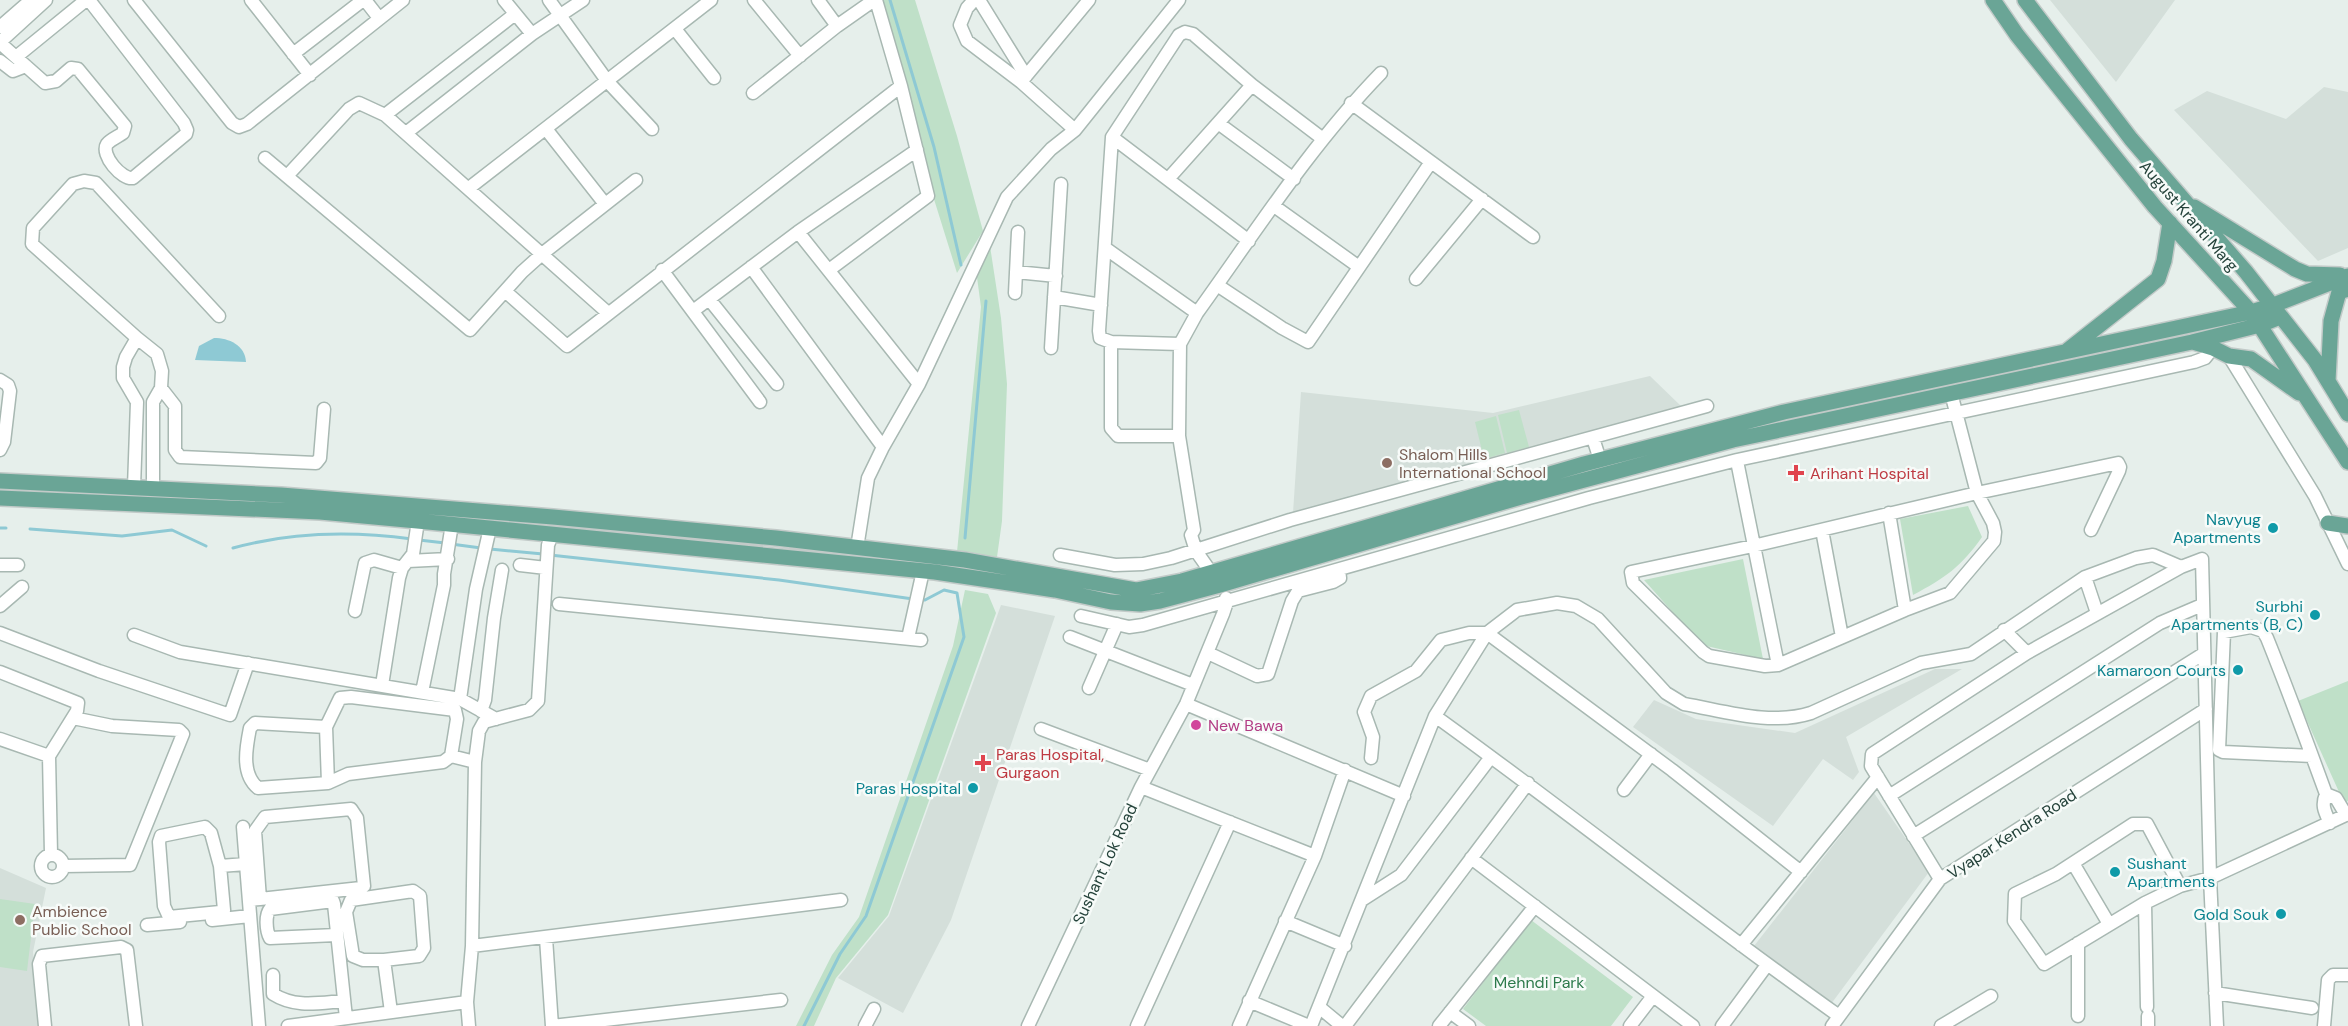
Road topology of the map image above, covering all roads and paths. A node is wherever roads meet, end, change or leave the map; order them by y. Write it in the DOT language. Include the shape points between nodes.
graph roads {
  1 [pos="31,0"];
  2 [pos="46,0"];
  3 [pos="87,0"];
  4 [pos="134,0"];
  5 [pos="251,0"];
  6 [pos="364,0"];
  7 [pos="403,0"];
  8 [pos="504,0"];
  9 [pos="549,0"];
  10 [pos="583,0"];
  11 [pos="711,0"];
  12 [pos="754,0"];
  13 [pos="818,0"];
  14 [pos="875,0"];
  15 [pos="974,0"];
  16 [pos="1089,0"];
  17 [pos="1179,0"];
  18 [pos="1993,0"];
  19 [pos="2025,0"];
  20 [pos="515,14"];
  21 [pos="560,16"];
  22 [pos="379,18"];
  23 [pos="837,26"];
  24 [pos="0,27"];
  25 [pos="675,28"];
  26 [pos="532,34"];
  27 [pos="0,42"];
  28 [pos="293,54"];
  29 [pos="800,56"];
  30 [pos="16,57"];
  31 [pos="0,61"];
  32 [pos="26,66"];
  33 [pos="1381,73"];
  34 [pos="310,75"];
  35 [pos="714,78"];
  36 [pos="1024,79"];
  37 [pos="608,81"];
  38 [pos="1252,85"];
  39 [pos="901,86"];
  40 [pos="753,93"];
  41 [pos="1351,103"];
  42 [pos="385,115"];
  43 [pos="1218,123"];
  44 [pos="546,129"];
  45 [pos="651,129"];
  46 [pos="1075,130"];
  47 [pos="406,133"];
  48 [pos="1112,137"];
  49 [pos="1323,139"];
  50 [pos="918,150"];
  51 [pos="265,158"];
  52 [pos="1431,162"];
  53 [pos="287,176"];
  54 [pos="1169,178"];
  55 [pos="1294,179"];
  56 [pos="636,180"];
  57 [pos="1061,184"];
  58 [pos="469,189"];
  59 [pos="2179,197"];
  60 [pos="1482,199"];
  61 [pos="605,204"];
  62 [pos="1274,206"];
  63 [pos="2170,223"];
  64 [pos="798,232"];
  65 [pos="1018,232"];
  66 [pos="1533,237"];
  67 [pos="1249,241"];
  68 [pos="1105,248"];
  69 [pos="542,254"];
  70 [pos="751,267"];
  71 [pos="1359,267"];
  72 [pos="662,270"];
  73 [pos="829,270"];
  74 [pos="1016,272"];
  75 [pos="2348,275"];
  76 [pos="1056,276"];
  77 [pos="1416,279"];
  78 [pos="1217,285"];
  79 [pos="2348,289"];
  80 [pos="506,292"];
  81 [pos="1015,293"];
  82 [pos="1054,297"];
  83 [pos="709,299"];
  84 [pos="1101,305"];
  85 [pos="693,311"];
  86 [pos="2251,312"];
  87 [pos="2276,312"];
  88 [pos="608,313"];
  89 [pos="1197,313"];
  90 [pos="219,316"];
  91 [pos="2260,325"];
  92 [pos="137,338"];
  93 [pos="1111,342"];
  94 [pos="2192,342"];
  95 [pos="1180,344"];
  96 [pos="1052,348"];
  97 [pos="2213,348"];
  98 [pos="2064,353"];
  99 [pos="2229,356"];
  100 [pos="0,380"];
  101 [pos="2328,381"];
  102 [pos="777,384"];
  103 [pos="919,384"];
  104 [pos="161,388"];
  105 [pos="1951,393"];
  106 [pos="2308,400"];
  107 [pos="137,402"];
  108 [pos="153,402"];
  109 [pos="760,402"];
  110 [pos="1707,406"];
  111 [pos="324,409"];
  112 [pos="1956,414"];
  113 [pos="2348,414"];
  114 [pos="1179,436"];
  115 [pos="1593,438"];
  116 [pos="1733,440"];
  117 [pos="883,447"];
  118 [pos="0,450"];
  119 [pos="151,452"];
  120 [pos="135,453"];
  121 [pos="1600,460"];
  122 [pos="2348,462"];
  123 [pos="1738,463"];
  124 [pos="0,482"];
  125 [pos="134,487"];
  126 [pos="153,488"];
  127 [pos="1977,493"];
  128 [pos="0,498"];
  129 [pos="1889,513"];
  130 [pos="2328,523"];
  131 [pos="2348,526"];
  132 [pos="417,528"];
  133 [pos="1822,530"];
  134 [pos="2091,530"];
  135 [pos="488,535"];
  136 [pos="550,540"];
  137 [pos="450,543"];
  138 [pos="1754,546"];
  139 [pos="858,548"];
  140 [pos="1199,550"];
  141 [pos="1060,555"];
  142 [pos="408,561"];
  143 [pos="2348,564"];
  144 [pos="0,565"];
  145 [pos="18,565"];
  146 [pos="520,565"];
  147 [pos="546,565"];
  148 [pos="2181,567"];
  149 [pos="502,570"];
  150 [pos="1339,570"];
  151 [pos="923,571"];
  152 [pos="2085,577"];
  153 [pos="1215,578"];
  154 [pos="22,587"];
  155 [pos="1227,602"];
  156 [pos="559,604"];
  157 [pos="2202,605"];
  158 [pos="0,606"];
  159 [pos="1905,610"];
  160 [pos="355,611"];
  161 [pos="2097,613"];
  162 [pos="1081,616"];
  163 [pos="1117,624"];
  164 [pos="2004,630"];
  165 [pos="0,633"];
  166 [pos="1487,633"];
  167 [pos="134,635"];
  168 [pos="1070,637"];
  169 [pos="1842,637"];
  170 [pos="1106,651"];
  171 [pos="1208,653"];
  172 [pos="2028,654"];
  173 [pos="2203,654"];
  174 [pos="248,663"];
  175 [pos="1778,665"];
  176 [pos="0,672"];
  177 [pos="382,685"];
  178 [pos="1193,685"];
  179 [pos="1089,688"];
  180 [pos="422,692"];
  181 [pos="460,699"];
  182 [pos="1186,704"];
  183 [pos="2206,709"];
  184 [pos="482,711"];
  185 [pos="1435,716"];
  186 [pos="73,718"];
  187 [pos="496,719"];
  188 [pos="326,727"];
  189 [pos="1041,729"];
  190 [pos="0,740"];
  191 [pos="1651,754"];
  192 [pos="49,756"];
  193 [pos="451,756"];
  194 [pos="2312,756"];
  195 [pos="1491,757"];
  196 [pos="1371,758"];
  197 [pos="475,762"];
  198 [pos="1150,770"];
  199 [pos="1345,770"];
  200 [pos="1878,777"];
  201 [pos="328,783"];
  202 [pos="1528,783"];
  203 [pos="1141,787"];
  204 [pos="1624,790"];
  205 [pos="2326,794"];
  206 [pos="1404,796"];
  207 [pos="1889,796"];
  208 [pos="2347,815"];
  209 [pos="1230,822"];
  210 [pos="2330,823"];
  211 [pos="243,827"];
  212 [pos="1913,836"];
  213 [pos="51,854"];
  214 [pos="1315,856"];
  215 [pos="1471,858"];
  216 [pos="2073,863"];
  217 [pos="246,864"];
  218 [pos="63,866"];
  219 [pos="220,866"];
  220 [pos="1801,872"];
  221 [pos="2210,878"];
  222 [pos="1940,879"];
  223 [pos="2180,885"];
  224 [pos="255,899"];
  225 [pos="841,900"];
  226 [pos="1362,900"];
  227 [pos="2145,903"];
  228 [pos="1535,906"];
  229 [pos="250,916"];
  230 [pos="1285,921"];
  231 [pos="2109,924"];
  232 [pos="147,925"];
  233 [pos="336,935"];
  234 [pos="546,938"];
  235 [pos="2078,943"];
  236 [pos="1742,945"];
  237 [pos="472,946"];
  238 [pos="1345,946"];
  239 [pos="384,960"];
  240 [pos="1767,964"];
  241 [pos="273,975"];
  242 [pos="2348,975"];
  243 [pos="2215,993"];
  244 [pos="1653,996"];
  245 [pos="1991,996"];
  246 [pos="781,1000"];
  247 [pos="343,1001"];
  248 [pos="1249,1001"];
  249 [pos="467,1002"];
  250 [pos="1319,1007"];
  251 [pos="2312,1008"];
  252 [pos="874,1009"];
  253 [pos="390,1012"];
  254 [pos="1450,1012"];
  255 [pos="643,1015"];
  256 [pos="2078,1016"];
  257 [pos="2148,1017"];
  258 [pos="346,1018"];
  259 [pos="375,1020"];
  260 [pos="1836,1021"];
  261 [pos="45,1026"];
  262 [pos="136,1026"];
  263 [pos="259,1026"];
  264 [pos="288,1026"];
  265 [pos="470,1026"];
  266 [pos="651,1026"];
  267 [pos="865,1026"];
  268 [pos="1028,1026"];
  269 [pos="1137,1026"];
  270 [pos="1239,1026"];
  271 [pos="1310,1026"];
  272 [pos="1343,1026"];
  273 [pos="1439,1026"];
  274 [pos="1469,1026"];
  275 [pos="1630,1026"];
  276 [pos="1693,1026"];
  277 [pos="1722,1026"];
  278 [pos="1941,1026"];
  279 [pos="2217,1026"];
  280 [pos="2324,1026"];
  1 -- 24 [label="street"];
  2 -- 27 [label="street"];
  3 -- 30 [label="street"];
  3 -- 32 [label="street" via="184,123 186,134 128,179 121,176 105,149 123,133 125,126 78,69 71,68 49,84"];
  4 -- 34 [label="street" via="239,128"];
  5 -- 28 [label="street"];
  6 -- 22 [label="street"];
  6 -- 28 [label="street"];
  7 -- 22 [label="street"];
  8 -- 20 [label="street"];
  9 -- 21 [label="street"];
  10 -- 21 [label="street"];
  11 -- 25 [label="street"];
  12 -- 29 [label="street"];
  13 -- 23 [label="street"];
  14 -- 23 [label="street"];
  14 -- 39 [label="street"];
  15 -- 36 [label="street"];
  15 -- 36 [label="street" via="960,24 967,41"];
  16 -- 36 [label="street"];
  17 -- 46 [label="street"];
  18 -- 63 [label="main road, August Kranti Marg"];
  19 -- 59 [label="main road, August Kranti Marg"];
  20 -- 26 [label="street"];
  20 -- 42 [label="street"];
  21 -- 26 [label="street"];
  21 -- 37 [label="street"];
  22 -- 34 [label="street"];
  23 -- 29 [label="street"];
  25 -- 35 [label="street"];
  25 -- 37 [label="street"];
  26 -- 47 [label="street"];
  27 -- 30 [label="street"];
  28 -- 34 [label="street"];
  29 -- 40 [label="street"];
  30 -- 32 [label="street"];
  31 -- 32 [label="street" via="13,71"];
  33 -- 41 [label="street"];
  36 -- 46 [label="street"];
  37 -- 44 [label="street"];
  37 -- 45 [label="street"];
  38 -- 43 [label="street"];
  38 -- 48 [label="street" via="1193,34 1185,32 1179,35"];
  38 -- 49 [label="street"];
  39 -- 50 [label="street"];
  39 -- 72 [label="street"];
  41 -- 49 [label="street"];
  41 -- 52 [label="street"];
  42 -- 47 [label="street"];
  42 -- 53 [label="street" via="359,104 349,109"];
  43 -- 54 [label="street"];
  43 -- 55 [label="street"];
  44 -- 58 [label="street"];
  44 -- 61 [label="street"];
  46 -- 103 [label="street" via="1051,149 1007,197"];
  47 -- 58 [label="street"];
  48 -- 54 [label="street"];
  48 -- 68 [label="street"];
  49 -- 55 [label="street"];
  50 -- 64 [label="street"];
  50 -- 73 [label="street" via="928,196"];
  51 -- 53 [label="street"];
  52 -- 60 [label="street"];
  52 -- 71 [label="street"];
  53 -- 80 [label="street" via="470,330"];
  54 -- 67 [label="street"];
  55 -- 62 [label="street"];
  56 -- 61 [label="street"];
  57 -- 76 [label="street"];
  58 -- 69 [label="street"];
  59 -- 75 [label="main road" via="2295,269 2307,274"];
  59 -- 87 [label="main road, August Kranti Marg"];
  60 -- 66 [label="street"];
  60 -- 77 [label="street"];
  61 -- 69 [label="street"];
  62 -- 67 [label="street"];
  62 -- 71 [label="street"];
  63 -- 86 [label="main road, August Kranti Marg"];
  63 -- 98 [label="main road" via="2158,279"];
  64 -- 70 [label="street"];
  64 -- 73 [label="street"];
  65 -- 74 [label="street"];
  67 -- 78 [label="street"];
  68 -- 84 [label="street"];
  68 -- 89 [label="street"];
  69 -- 80 [label="street"];
  69 -- 88 [label="street"];
  70 -- 83 [label="street"];
  70 -- 117 [label="street"];
  71 -- 78 [label="street" via="1308,342"];
  72 -- 85 [label="street"];
  72 -- 88 [label="street"];
  73 -- 103 [label="street"];
  74 -- 76 [label="street"];
  74 -- 81 [label="street"];
  75 -- 87 [label="main road"];
  76 -- 82 [label="street"];
  78 -- 89 [label="street"];
  79 -- 101 [label="main road" via="2339,292 2333,312"];
  80 -- 88 [label="street" via="567,346"];
  82 -- 84 [label="street"];
  82 -- 96 [label="street"];
  83 -- 85 [label="street"];
  83 -- 102 [label="street"];
  84 -- 93 [label="street" via="1100,338"];
  85 -- 109 [label="street"];
  86 -- 87 [label="main road"];
  86 -- 91 [label="main road, August Kranti Marg"];
  86 -- 98 [label="main road"];
  87 -- 91 [label="main road"];
  87 -- 101 [label="main road, August Kranti Marg"];
  89 -- 95 [label="street"];
  90 -- 92 [label="street" via="96,183 73,184 33,228 32,244"];
  91 -- 94 [label="main road"];
  91 -- 106 [label="main road, August Kranti Marg"];
  92 -- 104 [label="street" via="157,354"];
  92 -- 107 [label="street" via="123,367 123,378"];
  93 -- 95 [label="street"];
  93 -- 114 [label="street" via="1111,428 1118,436"];
  94 -- 97 [label="main road"];
  94 -- 105 [label="main road"];
  95 -- 114 [label="street"];
  97 -- 99 [label="main road"];
  97 -- 112 [label="street" via="2205,358 2194,362"];
  98 -- 121 [label="main road" via="1784,412"];
  99 -- 106 [label="main road" via="2251,359"];
  99 -- 130 [label="street" via="2312,490"];
  100 -- 118 [label="street" via="10,391"];
  101 -- 113 [label="main road, August Kranti Marg"];
  103 -- 117 [label="street"];
  104 -- 108 [label="street"];
  104 -- 111 [label="street" via="175,406 175,450 180,458 316,463 320,458"];
  105 -- 112 [label="street"];
  105 -- 116 [label="main road"];
  106 -- 122 [label="main road, August Kranti Marg"];
  107 -- 108 [label="street"];
  107 -- 120 [label="street"];
  108 -- 119 [label="street"];
  110 -- 115 [label="street"];
  112 -- 123 [label="street"];
  112 -- 127 [label="street"];
  114 -- 140 [label="street"];
  115 -- 121 [label="street"];
  115 -- 140 [label="street" via="1290,520"];
  116 -- 123 [label="street"];
  116 -- 153 [label="main road"];
  117 -- 139 [label="street" via="868,478"];
  119 -- 120 [label="street"];
  119 -- 126 [label="street"];
  120 -- 125 [label="street"];
  121 -- 153 [label="main road"];
  123 -- 138 [label="street"];
  123 -- 150 [label="street" via="1589,498"];
  124 -- 125 [label="main road"];
  125 -- 126 [label="main road"];
  126 -- 139 [label="main road" via="547,516"];
  127 -- 129 [label="street"];
  127 -- 134 [label="street" via="2118,463 2119,471"];
  127 -- 159 [label="street" via="1993,523 1994,541 1950,593"];
  128 -- 132 [label="main road" via="320,512"];
  129 -- 133 [label="street"];
  129 -- 159 [label="street"];
  130 -- 131 [label="main road"];
  130 -- 143 [label="street"];
  132 -- 137 [label="main road"];
  132 -- 142 [label="street"];
  133 -- 138 [label="street"];
  133 -- 169 [label="street"];
  135 -- 136 [label="main road"];
  135 -- 137 [label="main road"];
  135 -- 181 [label="street"];
  136 -- 147 [label="street"];
  136 -- 151 [label="main road"];
  137 -- 142 [label="street"];
  137 -- 180 [label="street"];
  138 -- 175 [label="street"];
  138 -- 175 [label="street" via="1631,572 1630,578 1702,652 1765,666"];
  139 -- 153 [label="main road" via="965,560 1136,590"];
  140 -- 141 [label="street" via="1143,564 1115,565"];
  140 -- 153 [label="street"];
  142 -- 160 [label="street" via="365,563"];
  142 -- 177 [label="street"];
  144 -- 145 [label="street"];
  146 -- 147 [label="street"];
  147 -- 187 [label="street" via="538,701 530,710"];
  148 -- 152 [label="street" via="2153,555"];
  148 -- 157 [label="street" via="2202,559"];
  148 -- 161 [label="street"];
  149 -- 184 [label="street"];
  150 -- 155 [label="street"];
  150 -- 171 [label="street" via="1340,578 1333,582 1298,591 1268,674 1257,676"];
  151 -- 153 [label="main road" via="1140,604 1160,601"];
  151 -- 156 [label="street" via="914,615 915,639"];
  152 -- 161 [label="street"];
  152 -- 164 [label="street"];
  153 -- 155 [label="street"];
  154 -- 158 [label="street"];
  155 -- 163 [label="street" via="1143,625"];
  155 -- 171 [label="street, Sushant Lok Road"];
  157 -- 173 [label="street"];
  157 -- 207 [label="street" via="2160,623"];
  159 -- 169 [label="street"];
  161 -- 172 [label="street"];
  162 -- 163 [label="street"];
  163 -- 170 [label="street"];
  164 -- 166 [label="street" via="1971,654 1921,663 1811,713 1778,720 1675,700 1598,619 1576,606 1557,603 1517,610"];
  164 -- 172 [label="street"];
  165 -- 174 [label="street" via="230,715"];
  166 -- 185 [label="street"];
  166 -- 191 [label="street"];
  166 -- 196 [label="street" via="1441,640 1416,671 1371,696 1364,712 1373,736"];
  167 -- 174 [label="street" via="180,652"];
  168 -- 170 [label="street"];
  169 -- 175 [label="street"];
  170 -- 178 [label="street"];
  170 -- 179 [label="street"];
  171 -- 178 [label="street, Sushant Lok Road"];
  172 -- 200 [label="street" via="1872,754 1871,766"];
  173 -- 183 [label="street"];
  173 -- 212 [label="street"];
  174 -- 177 [label="street"];
  176 -- 186 [label="street" via="78,703"];
  177 -- 180 [label="street"];
  178 -- 182 [label="street, Sushant Lok Road"];
  180 -- 181 [label="street"];
  181 -- 184 [label="street"];
  182 -- 198 [label="street, Sushant Lok Road"];
  182 -- 199 [label="street"];
  183 -- 221 [label="street"];
  183 -- 222 [label="street, Vyapar Kendra Road"];
  184 -- 187 [label="street"];
  185 -- 195 [label="street"];
  185 -- 206 [label="street"];
  186 -- 192 [label="street"];
  186 -- 218 [label="street" via="112,726 179,730 183,734 130,865"];
  187 -- 197 [label="street" via="484,722 479,731"];
  188 -- 193 [label="street" via="340,698 446,707 455,710 457,718"];
  188 -- 201 [label="street"];
  188 -- 201 [label="street" via="255,723 250,728 247,770 250,781 258,788"];
  189 -- 198 [label="street"];
  190 -- 192 [label="street"];
  191 -- 204 [label="street"];
  191 -- 220 [label="street"];
  192 -- 213 [label="street"];
  193 -- 197 [label="street"];
  193 -- 201 [label="street" via="443,762 348,774"];
  194 -- 194 [label="street" via="2263,631 2251,627 2224,632 2219,750"];
  194 -- 205 [label="street"];
  195 -- 202 [label="street"];
  195 -- 226 [label="street" via="1401,875"];
  197 -- 237 [label="street"];
  198 -- 203 [label="street, Sushant Lok Road"];
  199 -- 206 [label="street"];
  199 -- 214 [label="street"];
  200 -- 207 [label="street"];
  200 -- 220 [label="street"];
  202 -- 215 [label="street"];
  202 -- 236 [label="street"];
  203 -- 209 [label="street"];
  203 -- 268 [label="street, Sushant Lok Road"];
  205 -- 208 [label="street" via="2336,798"];
  205 -- 210 [label="street" via="2323,808"];
  206 -- 226 [label="street"];
  207 -- 212 [label="street"];
  208 -- 210 [label="street"];
  209 -- 214 [label="street"];
  209 -- 269 [label="street"];
  210 -- 221 [label="street"];
  211 -- 217 [label="street"];
  212 -- 222 [label="street"];
  213 -- 218 [label="street" via="61,859"];
  213 -- 218 [label="street" via="42,860 44,874 54,877"];
  214 -- 230 [label="street"];
  215 -- 228 [label="street"];
  215 -- 272 [label="street"];
  216 -- 223 [label="street" via="2133,824 2147,824"];
  216 -- 231 [label="street"];
  216 -- 235 [label="street" via="2016,894 2014,921 2044,964"];
  217 -- 219 [label="street"];
  217 -- 224 [label="street"];
  219 -- 219 [label="street" via="224,910 167,915 161,836 205,827 211,833"];
  220 -- 236 [label="street"];
  221 -- 223 [label="street"];
  221 -- 243 [label="street"];
  222 -- 260 [label="street, Vyapar Kendra Road"];
  223 -- 227 [label="street"];
  224 -- 224 [label="street" via="364,886 357,818 351,809 265,817 255,831"];
  224 -- 229 [label="street"];
  225 -- 234 [label="street"];
  226 -- 238 [label="street"];
  227 -- 231 [label="street"];
  227 -- 257 [label="street"];
  228 -- 244 [label="street"];
  228 -- 254 [label="street"];
  229 -- 232 [label="street"];
  229 -- 263 [label="street"];
  230 -- 238 [label="street"];
  230 -- 248 [label="street"];
  231 -- 235 [label="street"];
  233 -- 233 [label="street" via="333,901 270,909 267,914 270,938"];
  233 -- 247 [label="street"];
  234 -- 237 [label="street"];
  234 -- 255 [label="street" via="552,1026"];
  235 -- 256 [label="street"];
  236 -- 240 [label="street"];
  237 -- 249 [label="street"];
  238 -- 250 [label="street"];
  239 -- 239 [label="street" via="353,956 348,907 351,900 413,891 420,896 424,948 419,956"];
  239 -- 253 [label="street"];
  240 -- 260 [label="street"];
  240 -- 277 [label="street"];
  241 -- 247 [label="street" via="273,994 284,1000 300,1004"];
  242 -- 280 [label="street" via="2333,975 2328,980"];
  243 -- 251 [label="street"];
  243 -- 279 [label="street"];
  244 -- 275 [label="street"];
  244 -- 276 [label="street"];
  245 -- 278 [label="street"];
  246 -- 255 [label="street"];
  247 -- 258 [label="street"];
  248 -- 270 [label="street"];
  248 -- 271 [label="street"];
  249 -- 253 [label="street"];
  249 -- 265 [label="street"];
  250 -- 271 [label="street"];
  250 -- 272 [label="street"];
  252 -- 267 [label="street"];
  253 -- 259 [label="street"];
  254 -- 273 [label="street"];
  254 -- 274 [label="street"];
  255 -- 266 [label="street"];
  258 -- 259 [label="street"];
  258 -- 264 [label="street"];
  261 -- 262 [label="street" via="39,964 42,956 121,947 127,951"];
}
